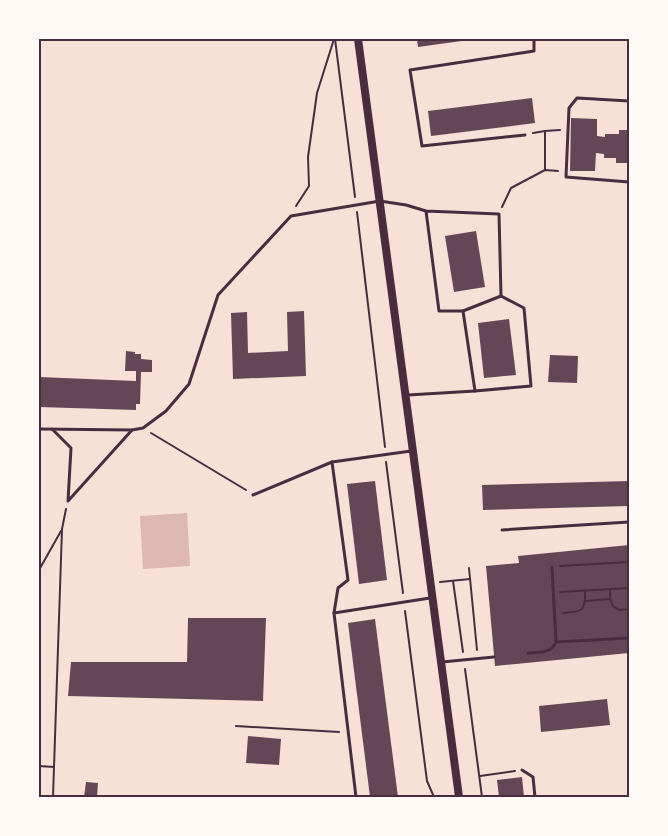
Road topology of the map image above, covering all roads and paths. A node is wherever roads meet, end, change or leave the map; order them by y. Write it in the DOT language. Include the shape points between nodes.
graph roads {
  1 [pos="335,39"];
  2 [pos="358,39"];
  3 [pos="534,39"];
  4 [pos="629,101"];
  5 [pos="545,130"];
  6 [pos="568,130"];
  7 [pos="525,135"];
  8 [pos="545,170"];
  9 [pos="567,171"];
  10 [pos="629,182"];
  11 [pos="380,201"];
  12 [pos="356,204"];
  13 [pos="426,211"];
  14 [pos="499,214"];
  15 [pos="291,216"];
  16 [pos="501,296"];
  17 [pos="463,310"];
  18 [pos="475,391"];
  19 [pos="405,395"];
  20 [pos="143,428"];
  21 [pos="39,429"];
  22 [pos="52,429"];
  23 [pos="132,430"];
  24 [pos="413,451"];
  25 [pos="385,454"];
  26 [pos="332,462"];
  27 [pos="253,495"];
  28 [pos="68,501"];
  29 [pos="629,522"];
  30 [pos="62,529"];
  31 [pos="502,530"];
  32 [pos="629,562"];
  33 [pos="552,567"];
  34 [pos="469,568"];
  35 [pos="39,570"];
  36 [pos="470,579"];
  37 [pos="453,581"];
  38 [pos="430,583"];
  39 [pos="629,588"];
  40 [pos="610,589"];
  41 [pos="585,591"];
  42 [pos="553,592"];
  43 [pos="432,597"];
  44 [pos="610,599"];
  45 [pos="585,601"];
  46 [pos="404,602"];
  47 [pos="629,609"];
  48 [pos="334,613"];
  49 [pos="554,613"];
  50 [pos="629,638"];
  51 [pos="556,642"];
  52 [pos="528,653"];
  53 [pos="494,657"];
  54 [pos="478,658"];
  55 [pos="464,660"];
  56 [pos="441,662"];
  57 [pos="237,726"];
  58 [pos="348,733"];
  59 [pos="39,766"];
  60 [pos="54,766"];
  61 [pos="522,770"];
  62 [pos="480,776"];
  63 [pos="53,797"];
  64 [pos="356,797"];
  65 [pos="434,797"];
  66 [pos="459,797"];
  67 [pos="482,797"];
  68 [pos="535,797"];
  1 -- 12 [label="path"];
  1 -- 15 [label="path" via="317,93 308,157 309,186"];
  2 -- 11 [label="street"];
  3 -- 7 [label="lane" via="534,51 410,70 422,146"];
  4 -- 6 [label="lane" via="578,98 569,108"];
  5 -- 6 [label="path"];
  5 -- 7 [label="path"];
  5 -- 8 [label="path"];
  6 -- 9 [label="lane"];
  8 -- 9 [label="path"];
  8 -- 14 [label="path" via="511,188"];
  9 -- 10 [label="lane" via="567,177"];
  11 -- 12 [label="lane"];
  11 -- 13 [label="lane"];
  11 -- 19 [label="street"];
  12 -- 15 [label="lane"];
  12 -- 25 [label="path"];
  13 -- 14 [label="lane"];
  13 -- 17 [label="lane" via="439,311"];
  14 -- 16 [label="lane"];
  15 -- 20 [label="lane" via="218,295 189,384 166,411"];
  16 -- 17 [label="lane"];
  16 -- 18 [label="lane" via="524,308 531,386"];
  17 -- 18 [label="lane"];
  18 -- 19 [label="lane"];
  19 -- 24 [label="street"];
  20 -- 23 [label="lane"];
  20 -- 27 [label="path"];
  21 -- 22 [label="lane"];
  22 -- 23 [label="lane"];
  22 -- 28 [label="lane" via="71,448"];
  23 -- 28 [label="lane"];
  24 -- 25 [label="lane"];
  24 -- 38 [label="street"];
  25 -- 26 [label="lane"];
  25 -- 46 [label="path"];
  26 -- 27 [label="lane"];
  26 -- 48 [label="lane" via="348,580 338,588"];
  28 -- 30 [label="path"];
  29 -- 31 [label="lane"];
  30 -- 35 [label="path"];
  30 -- 60 [label="path"];
  32 -- 33 [label="path"];
  33 -- 42 [label="lane"];
  34 -- 36 [label="path"];
  36 -- 37 [label="path"];
  36 -- 54 [label="path"];
  37 -- 38 [label="path"];
  37 -- 55 [label="path"];
  38 -- 43 [label="street"];
  39 -- 40 [label="path"];
  40 -- 41 [label="path"];
  40 -- 44 [label="path"];
  41 -- 42 [label="path"];
  41 -- 45 [label="path"];
  42 -- 49 [label="lane"];
  43 -- 46 [label="lane"];
  43 -- 56 [label="street"];
  44 -- 45 [label="path"];
  44 -- 47 [label="path" via="615,608"];
  45 -- 49 [label="path" via="584,608 577,612"];
  46 -- 48 [label="lane"];
  46 -- 65 [label="path" via="427,781"];
  48 -- 58 [label="lane"];
  49 -- 51 [label="lane"];
  50 -- 51 [label="lane"];
  51 -- 52 [label="lane" via="549,651"];
  53 -- 54 [label="lane"];
  54 -- 55 [label="lane"];
  55 -- 56 [label="lane"];
  55 -- 62 [label="path"];
  56 -- 66 [label="street"];
  57 -- 58 [label="path"];
  58 -- 64 [label="lane"];
  59 -- 60 [label="path"];
  60 -- 63 [label="path"];
  61 -- 62 [label="path"];
  61 -- 68 [label="lane" via="533,777"];
  62 -- 67 [label="path"];
}
